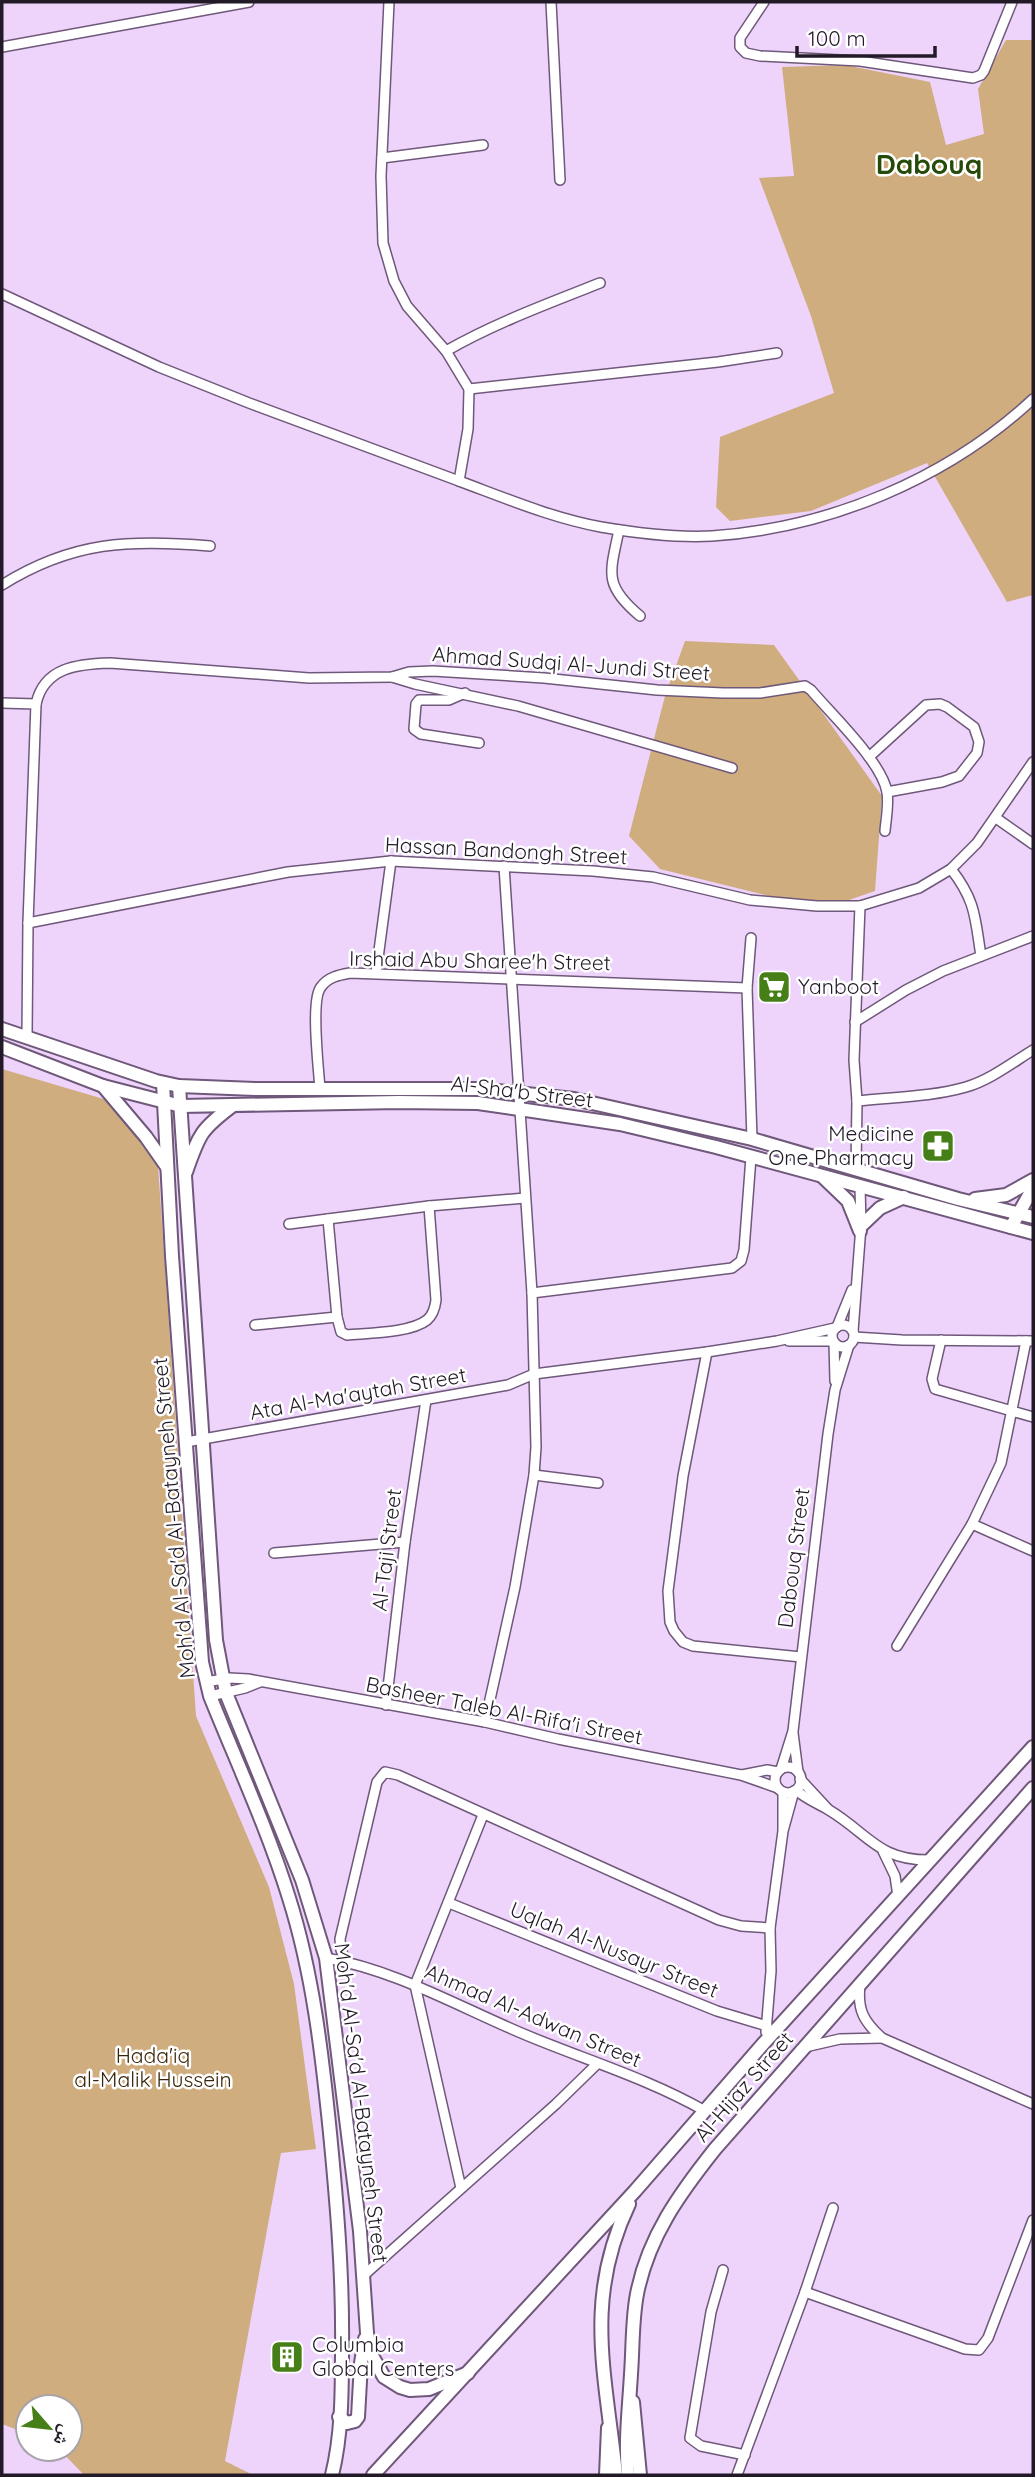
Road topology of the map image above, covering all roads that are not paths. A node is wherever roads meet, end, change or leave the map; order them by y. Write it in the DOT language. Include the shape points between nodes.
graph roads {
  1 [pos="249,2"];
  2 [pos="389,2"];
  3 [pos="551,2"];
  4 [pos="764,2"];
  5 [pos="1012,2"];
  6 [pos="2,47"];
  7 [pos="483,145"];
  8 [pos="382,158"];
  9 [pos="560,180"];
  10 [pos="600,284"];
  11 [pos="2,294"];
  12 [pos="446,351"];
  13 [pos="777,353"];
  14 [pos="469,388"];
  15 [pos="1033,399"];
  16 [pos="460,481"];
  17 [pos="619,530"];
  18 [pos="210,546"];
  19 [pos="2,585"];
  20 [pos="639,616"];
  21 [pos="392,677"];
  22 [pos="465,693"];
  23 [pos="2,703"];
  24 [pos="36,704"];
  25 [pos="480,743"];
  26 [pos="869,757"];
  27 [pos="1033,762"];
  28 [pos="732,768"];
  29 [pos="887,792"];
  30 [pos="996,818"];
  31 [pos="885,831"];
  32 [pos="1033,844"];
  33 [pos="391,861"];
  34 [pos="504,866"];
  35 [pos="951,869"];
  36 [pos="860,906"];
  37 [pos="28,923"];
  38 [pos="1033,936"];
  39 [pos="751,938"];
  40 [pos="981,956"];
  41 [pos="376,973"];
  42 [pos="510,978"];
  43 [pos="747,988"];
  44 [pos="855,1022"];
  45 [pos="2,1029"];
  46 [pos="27,1036"];
  47 [pos="2,1046"];
  48 [pos="1033,1050"];
  49 [pos="163,1083"];
  50 [pos="103,1086"];
  51 [pos="179,1086"];
  52 [pos="320,1090"];
  53 [pos="518,1093"];
  54 [pos="857,1101"];
  55 [pos="162,1103"];
  56 [pos="181,1106"];
  57 [pos="232,1106"];
  58 [pos="519,1109"];
  59 [pos="752,1139"];
  60 [pos="751,1157"];
  61 [pos="167,1167"];
  62 [pos="856,1168"];
  63 [pos="186,1172"];
  64 [pos="820,1175"];
  65 [pos="1033,1180"];
  66 [pos="860,1186"];
  67 [pos="1033,1188"];
  68 [pos="905,1197"];
  69 [pos="525,1198"];
  70 [pos="958,1199"];
  71 [pos="429,1206"];
  72 [pos="1018,1213"];
  73 [pos="1033,1216"];
  74 [pos="328,1219"];
  75 [pos="289,1224"];
  76 [pos="1012,1227"];
  77 [pos="860,1228"];
  78 [pos="1029,1232"];
  79 [pos="855,1282"];
  80 [pos="532,1293"];
  81 [pos="337,1317"];
  82 [pos="255,1325"];
  83 [pos="836,1327"];
  84 [pos="852,1338"];
  85 [pos="941,1340"];
  86 [pos="777,1341"];
  87 [pos="833,1341"];
  88 [pos="1030,1341"];
  89 [pos="707,1352"];
  90 [pos="534,1374"];
  91 [pos="835,1390"];
  92 [pos="426,1400"];
  93 [pos="1011,1410"];
  94 [pos="1033,1417"];
  95 [pos="204,1439"];
  96 [pos="186,1442"];
  97 [pos="534,1475"];
  98 [pos="597,1483"];
  99 [pos="972,1524"];
  100 [pos="405,1542"];
  101 [pos="1033,1551"];
  102 [pos="274,1553"];
  103 [pos="897,1646"];
  104 [pos="801,1657"];
  105 [pos="222,1679"];
  106 [pos="206,1682"];
  107 [pos="260,1682"];
  108 [pos="226,1693"];
  109 [pos="210,1696"];
  110 [pos="386,1705"];
  111 [pos="485,1722"];
  112 [pos="793,1731"];
  113 [pos="1033,1747"];
  114 [pos="779,1771"];
  115 [pos="741,1775"];
  116 [pos="799,1776"];
  117 [pos="1033,1788"];
  118 [pos="780,1790"];
  119 [pos="795,1790"];
  120 [pos="828,1810"];
  121 [pos="483,1815"];
  122 [pos="783,1831"];
  123 [pos="883,1851"];
  124 [pos="931,1860"];
  125 [pos="898,1896"];
  126 [pos="449,1903"];
  127 [pos="770,1927"];
  128 [pos="326,1958"];
  129 [pos="346,1961"];
  130 [pos="860,1983"];
  131 [pos="415,1985"];
  132 [pos="767,2026"];
  133 [pos="883,2038"];
  134 [pos="763,2044"];
  135 [pos="803,2047"];
  136 [pos="597,2064"];
  137 [pos="1033,2104"];
  138 [pos="705,2111"];
  139 [pos="461,2188"];
  140 [pos="635,2191"];
  141 [pos="833,2208"];
  142 [pos="1033,2220"];
  143 [pos="360,2231"];
  144 [pos="340,2233"];
  145 [pos="723,2270"];
  146 [pos="363,2276"];
  147 [pos="805,2292"];
  148 [pos="366,2333"];
  149 [pos="468,2373"];
  150 [pos="631,2374"];
  151 [pos="339,2417"];
  152 [pos="610,2417"];
  153 [pos="745,2455"];
  154 [pos="332,2475"];
  155 [pos="373,2475"];
  156 [pos="606,2475"];
  157 [pos="616,2475"];
  158 [pos="628,2475"];
  159 [pos="640,2475"];
  160 [pos="737,2475"];
  1 -- 6 [label="street"];
  2 -- 8 [label="street"];
  3 -- 9 [label="street"];
  4 -- 5 [label="street" via="740,38 740,47 746,52 851,60 973,78 984,71"];
  7 -- 8 [label="street"];
  8 -- 12 [label="street" via="381,218 388,265 414,316"];
  10 -- 12 [label="street" via="521,313"];
  11 -- 16 [label="street" via="159,368"];
  12 -- 14 [label="street"];
  13 -- 14 [label="street"];
  14 -- 16 [label="street"];
  15 -- 17 [label="street" via="949,462 880,496 824,516 709,536"];
  16 -- 17 [label="street" via="574,521"];
  17 -- 20 [label="street" via="611,569 614,586"];
  18 -- 19 [label="street" via="108,544 63,556"];
  21 -- 22 [label="street"];
  21 -- 24 [label="street, Ahmad Sudqi Al-Jundi Street" via="309,678 102,664 62,670 42,688"];
  21 -- 26 [label="street, Ahmad Sudqi Al-Jundi Street" via="433,671 723,693 805,685"];
  22 -- 25 [label="street" via="446,701 418,701 414,729"];
  22 -- 28 [label="street"];
  23 -- 24 [label="street"];
  24 -- 37 [label="street"];
  26 -- 29 [label="street, Ahmad Sudqi Al-Jundi Street"];
  26 -- 29 [label="street" via="926,705 947,707 974,727 977,753 959,776"];
  27 -- 30 [label="street, Hassan Bandongh Street"];
  29 -- 31 [label="street, Ahmad Sudqi Al-Jundi Street"];
  30 -- 32 [label="street"];
  30 -- 35 [label="street, Hassan Bandongh Street"];
  33 -- 34 [label="street, Hassan Bandongh Street"];
  33 -- 37 [label="street, Hassan Bandongh Street" via="288,872"];
  33 -- 41 [label="street"];
  34 -- 36 [label="street, Hassan Bandongh Street" via="638,875 750,900"];
  34 -- 42 [label="street"];
  35 -- 36 [label="street, Hassan Bandongh Street" via="919,888"];
  35 -- 40 [label="street" via="969,893"];
  36 -- 44 [label="street"];
  37 -- 46 [label="street"];
  38 -- 40 [label="street"];
  39 -- 43 [label="street"];
  40 -- 44 [label="street" via="906,990"];
  41 -- 42 [label="street, Irshaid Abu Sharee'h Street"];
  41 -- 52 [label="street, Irshaid Abu Sharee'h Street" via="333,977 317,994"];
  42 -- 43 [label="street, Irshaid Abu Sharee'h Street"];
  42 -- 53 [label="street"];
  43 -- 59 [label="street"];
  44 -- 54 [label="street"];
  45 -- 46 [label="main road, Al-Sha'b Street"];
  46 -- 49 [label="main road, Al-Sha'b Street"];
  47 -- 50 [label="main road, Al-Sha'b Street"];
  48 -- 54 [label="street" via="968,1086"];
  49 -- 51 [label="main road, Al-Sha'b Street"];
  49 -- 55 [label="main road, Moh'd Al-Sa'd Al-Batayneh Street"];
  50 -- 55 [label="main road, Al-Sha'b Street"];
  50 -- 61 [label="main road"];
  51 -- 52 [label="main road, Al-Sha'b Street"];
  51 -- 56 [label="main road, Moh'd Al-Sa'd Al-Batayneh Street"];
  52 -- 53 [label="main road, Al-Sha'b Street" via="456,1088"];
  53 -- 58 [label="street"];
  53 -- 59 [label="main road, Al-Sha'b Street" via="574,1100"];
  54 -- 62 [label="street"];
  55 -- 56 [label="main road, Al-Sha'b Street"];
  55 -- 61 [label="main road, Moh'd Al-Sa'd Al-Batayneh Street"];
  56 -- 57 [label="main road, Al-Sha'b Street"];
  56 -- 63 [label="main road, Moh'd Al-Sa'd Al-Batayneh Street"];
  57 -- 58 [label="main road, Al-Sha'b Street" via="428,1102"];
  57 -- 63 [label="main road" via="204,1129"];
  58 -- 60 [label="main road, Al-Sha'b Street" via="620,1124"];
  58 -- 69 [label="street"];
  59 -- 62 [label="main road, Al-Sha'b Street"];
  60 -- 64 [label="main road, Al-Sha'b Street"];
  60 -- 80 [label="street" via="744,1250 741,1261 732,1268"];
  61 -- 96 [label="main road, Moh'd Al-Sa'd Al-Batayneh Street"];
  62 -- 70 [label="main road, Al-Sha'b Street"];
  63 -- 95 [label="main road, Moh'd Al-Sa'd Al-Batayneh Street"];
  64 -- 66 [label="main road, Al-Sha'b Street"];
  64 -- 77 [label="main road" via="848,1201"];
  65 -- 70 [label="main road" via="1006,1195"];
  66 -- 68 [label="main road, Al-Sha'b Street"];
  66 -- 77 [label="street, Dabouq Street"];
  67 -- 72 [label="main road"];
  68 -- 76 [label="main road, Al-Sha'b Street"];
  68 -- 77 [label="main road" via="885,1205"];
  69 -- 71 [label="street"];
  69 -- 80 [label="street"];
  70 -- 72 [label="main road, Al-Sha'b Street"];
  71 -- 74 [label="street"];
  71 -- 81 [label="street" via="436,1300 428,1319 407,1328 347,1335 341,1332"];
  72 -- 73 [label="main road, Al-Sha'b Street"];
  72 -- 76 [label="main road"];
  73 -- 78 [label="main road"];
  74 -- 75 [label="street"];
  74 -- 81 [label="street"];
  76 -- 78 [label="main road, Al-Sha'b Street"];
  77 -- 79 [label="street, Dabouq Street"];
  79 -- 83 [label="street, Dabouq Street"];
  79 -- 84 [label="street, Dabouq Street"];
  80 -- 90 [label="street"];
  81 -- 82 [label="street"];
  83 -- 84 [label="street" via="846,1325"];
  83 -- 86 [label="street"];
  83 -- 87 [label="street"];
  84 -- 85 [label="street"];
  84 -- 87 [label="street" via="839,1346"];
  84 -- 91 [label="street, Dabouq Street"];
  85 -- 88 [label="street"];
  85 -- 93 [label="street" via="932,1378 935,1389"];
  86 -- 87 [label="street"];
  86 -- 89 [label="street, Ata Al-Ma'aytah Street"];
  87 -- 91 [label="street, Dabouq Street"];
  88 -- 93 [label="street"];
  89 -- 90 [label="street, Ata Al-Ma'aytah Street"];
  89 -- 104 [label="street" via="670,1566 670,1622 677,1638 693,1646"];
  90 -- 92 [label="street, Ata Al-Ma'aytah Street" via="508,1385"];
  90 -- 97 [label="street"];
  91 -- 104 [label="street, Dabouq Street"];
  92 -- 95 [label="street, Ata Al-Ma'aytah Street"];
  92 -- 100 [label="street, Al-Taji Street"];
  93 -- 94 [label="street"];
  93 -- 99 [label="street" via="1001,1463"];
  95 -- 96 [label="street, Ata Al-Ma'aytah Street"];
  95 -- 105 [label="main road, Moh'd Al-Sa'd Al-Batayneh Street"];
  96 -- 106 [label="main road, Moh'd Al-Sa'd Al-Batayneh Street"];
  97 -- 98 [label="street"];
  97 -- 111 [label="street" via="513,1600"];
  99 -- 101 [label="street"];
  99 -- 103 [label="street"];
  100 -- 102 [label="street"];
  100 -- 110 [label="street, Al-Taji Street"];
  104 -- 112 [label="street, Dabouq Street"];
  105 -- 106 [label="street, Basheer Taleb Al-Rifa'i Street"];
  105 -- 107 [label="street, Basheer Taleb Al-Rifa'i Street"];
  105 -- 108 [label="main road, Moh'd Al-Sa'd Al-Batayneh Street"];
  106 -- 109 [label="main road, Moh'd Al-Sa'd Al-Batayneh Street"];
  107 -- 108 [label="street, Basheer Taleb Al-Rifa'i Street"];
  107 -- 110 [label="street, Basheer Taleb Al-Rifa'i Street"];
  108 -- 109 [label="street, Basheer Taleb Al-Rifa'i Street"];
  108 -- 128 [label="main road, Moh'd Al-Sa'd Al-Batayneh Street" via="302,1880"];
  109 -- 144 [label="main road, Moh'd Al-Sa'd Al-Batayneh Street" via="290,1899 312,1997"];
  110 -- 111 [label="street, Basheer Taleb Al-Rifa'i Street"];
  111 -- 115 [label="street, Basheer Taleb Al-Rifa'i Street"];
  112 -- 114 [label="street, Dabouq Street"];
  112 -- 116 [label="street, Dabouq Street"];
  113 -- 124 [label="main road, Al-Hijaz Street"];
  114 -- 115 [label="street, Basheer Taleb Al-Rifa'i Street"];
  114 -- 116 [label="street" via="790,1768"];
  114 -- 118 [label="street" via="775,1782"];
  115 -- 118 [label="street, Basheer Taleb Al-Rifa'i Street"];
  116 -- 119 [label="street"];
  116 -- 120 [label="street"];
  117 -- 130 [label="main road, Al-Hijaz Street"];
  118 -- 119 [label="street"];
  118 -- 122 [label="street"];
  119 -- 120 [label="street"];
  119 -- 122 [label="street"];
  120 -- 123 [label="street"];
  121 -- 126 [label="street"];
  121 -- 127 [label="street" via="719,1920"];
  121 -- 129 [label="street" via="398,1775 385,1772 380,1777 340,1939"];
  122 -- 127 [label="street"];
  123 -- 124 [label="street"];
  123 -- 125 [label="street"];
  124 -- 125 [label="main road, Al-Hijaz Street"];
  125 -- 134 [label="main road, Al-Hijaz Street"];
  126 -- 131 [label="street"];
  126 -- 132 [label="street, Uqlah Al-Nusayr Street" via="717,2011"];
  127 -- 132 [label="street"];
  128 -- 129 [label="street, Ahmad Al-Adwan Street"];
  128 -- 143 [label="main road, Moh'd Al-Sa'd Al-Batayneh Street"];
  129 -- 131 [label="street, Ahmad Al-Adwan Street"];
  130 -- 133 [label="street" via="862,2015"];
  130 -- 135 [label="main road, Al-Hijaz Street"];
  131 -- 136 [label="street, Ahmad Al-Adwan Street"];
  131 -- 139 [label="street"];
  132 -- 134 [label="street"];
  133 -- 135 [label="street" via="840,2039"];
  133 -- 137 [label="street"];
  134 -- 138 [label="main road, Al-Hijaz Street"];
  135 -- 150 [label="main road, Al-Hijaz Street" via="683,2189 660,2227 637,2295"];
  136 -- 138 [label="street, Ahmad Al-Adwan Street"];
  136 -- 139 [label="street"];
  138 -- 140 [label="main road, Al-Hijaz Street"];
  139 -- 146 [label="street"];
  140 -- 149 [label="main road, Al-Hijaz Street"];
  140 -- 152 [label="main road, Al-Hijaz Street" via="613,2241 600,2308"];
  141 -- 147 [label="street"];
  142 -- 147 [label="street" via="988,2338 979,2350"];
  143 -- 144 [label="main road"];
  143 -- 146 [label="main road, Moh'd Al-Sa'd Al-Batayneh Street"];
  144 -- 151 [label="main road, Moh'd Al-Sa'd Al-Batayneh Street"];
  145 -- 153 [label="street" via="711,2312 690,2438 701,2446"];
  146 -- 148 [label="main road, Moh'd Al-Sa'd Al-Batayneh Street"];
  147 -- 153 [label="street"];
  148 -- 149 [label="main road, Moh'd Al-Sa'd Al-Batayneh Street" via="378,2369 400,2387 429,2389"];
  148 -- 151 [label="main road" via="358,2417 346,2423"];
  149 -- 155 [label="main road, Al-Hijaz Street"];
  150 -- 158 [label="main road" via="626,2421"];
  150 -- 159 [label="main road, Al-Hijaz Street"];
  151 -- 154 [label="main road, Moh'd Al-Sa'd Al-Batayneh Street"];
  152 -- 156 [label="main road, Al-Hijaz Street"];
  152 -- 157 [label="main road"];
  153 -- 160 [label="street"];
}
